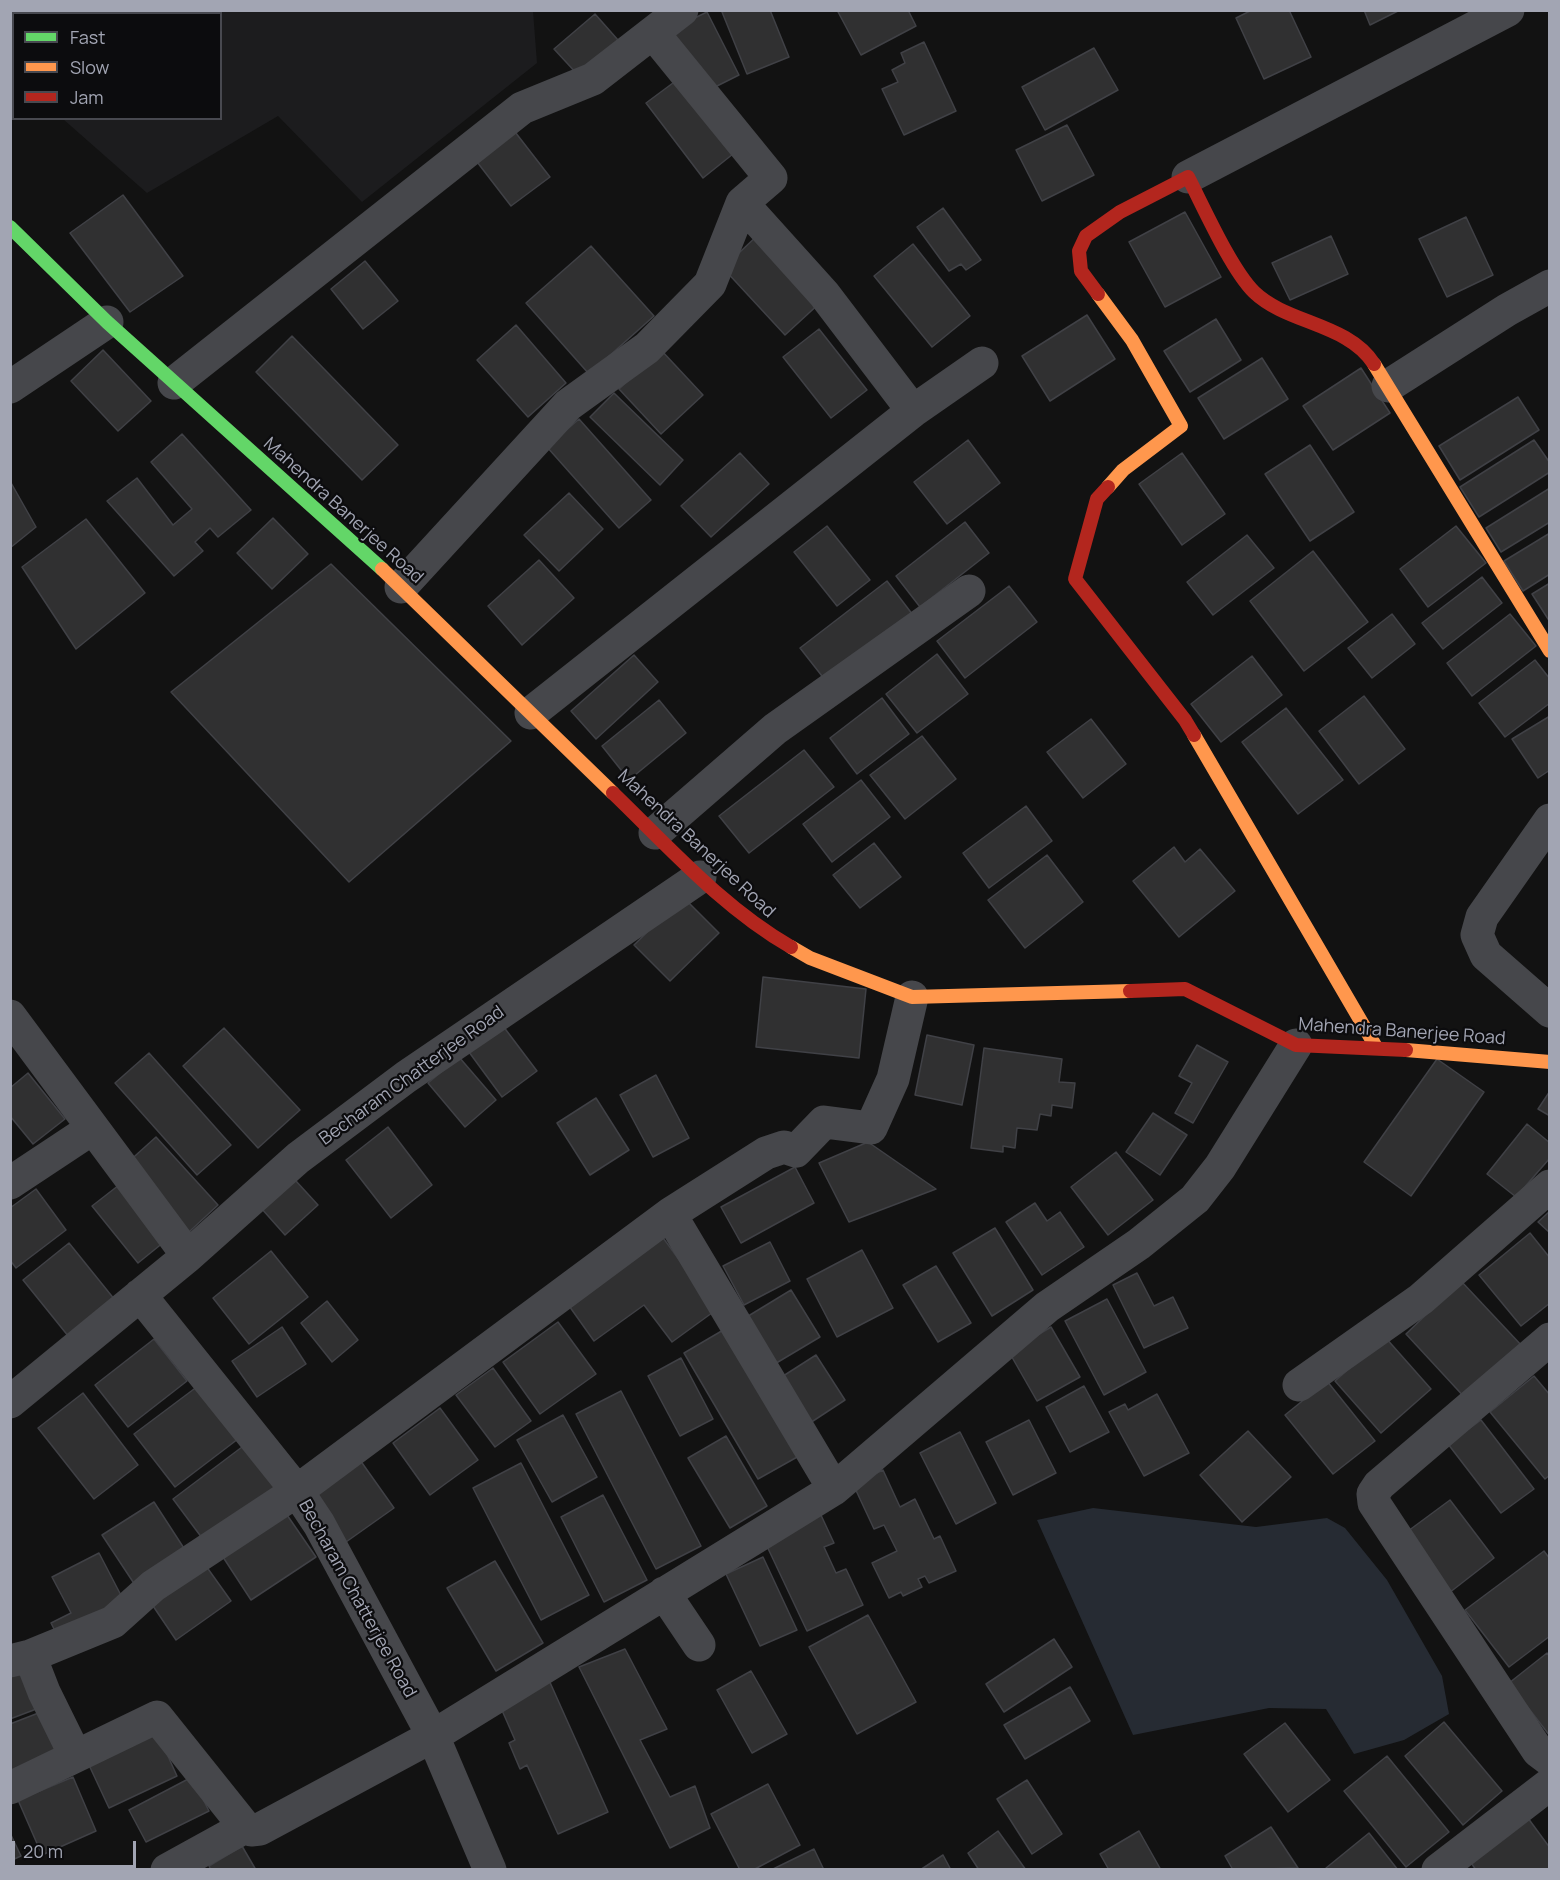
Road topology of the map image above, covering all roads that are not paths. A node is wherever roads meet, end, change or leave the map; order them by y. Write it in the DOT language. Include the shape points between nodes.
graph roads {
  1 [pos="682,10"];
  2 [pos="1508,10"];
  3 [pos="653,33"];
  4 [pos="1188,177"];
  5 [pos="742,203"];
  6 [pos="10,227"];
  7 [pos="1550,286"];
  8 [pos="108,322"];
  9 [pos="982,363"];
  10 [pos="174,383"];
  11 [pos="1388,386"];
  12 [pos="10,387"];
  13 [pos="913,411"];
  14 [pos="401,587"];
  15 [pos="969,591"];
  16 [pos="1550,651"];
  17 [pos="531,713"];
  18 [pos="1550,820"];
  19 [pos="655,833"];
  20 [pos="700,877"];
  21 [pos="912,997"];
  22 [pos="1550,1011"];
  23 [pos="10,1016"];
  24 [pos="1296,1045"];
  25 [pos="1376,1047"];
  26 [pos="1550,1062"];
  27 [pos="93,1128"];
  28 [pos="10,1183"];
  29 [pos="1550,1186"];
  30 [pos="670,1214"];
  31 [pos="188,1256"];
  32 [pos="133,1301"];
  33 [pos="1550,1339"];
  34 [pos="1299,1384"];
  35 [pos="10,1402"];
  36 [pos="834,1489"];
  37 [pos="297,1491"];
  38 [pos="664,1593"];
  39 [pos="699,1645"];
  40 [pos="20,1659"];
  41 [pos="433,1736"];
  42 [pos="75,1755"];
  43 [pos="1550,1760"];
  44 [pos="1550,1784"];
  45 [pos="10,1788"];
  46 [pos="245,1827"];
  47 [pos="167,1869"];
  48 [pos="490,1869"];
  49 [pos="1438,1869"];
  1 -- 3 [label="street"];
  2 -- 4 [label="street"];
  3 -- 5 [label="street" via="771,178"];
  3 -- 10 [label="street" via="580,86 522,108"];
  4 -- 11 [label="street" via="1241,276 1254,292 1274,307 1340,335 1369,356"];
  4 -- 25 [label="street" via="1112,218 1086,236 1079,251 1081,271 1132,340 1181,426 1123,470 1097,499 1075,579 1185,720"];
  5 -- 13 [label="street" via="824,294"];
  5 -- 14 [label="street" via="710,284 647,348 568,405"];
  6 -- 8 [label="street, Mahendra Banerjee Road"];
  7 -- 11 [label="street"];
  8 -- 10 [label="street, Mahendra Banerjee Road"];
  8 -- 12 [label="street"];
  9 -- 13 [label="street"];
  10 -- 14 [label="street, Mahendra Banerjee Road"];
  11 -- 16 [label="street"];
  13 -- 17 [label="street"];
  14 -- 17 [label="street, Mahendra Banerjee Road"];
  15 -- 19 [label="street" via="775,729"];
  17 -- 19 [label="street, Mahendra Banerjee Road"];
  18 -- 22 [label="street" via="1482,917 1478,935 1486,955"];
  19 -- 20 [label="street, Mahendra Banerjee Road"];
  20 -- 21 [label="street, Mahendra Banerjee Road" via="758,928 810,958"];
  20 -- 31 [label="street, Becharam Chatterjee Road" via="388,1091 273,1178"];
  21 -- 24 [label="street, Mahendra Banerjee Road" via="1185,989"];
  21 -- 30 [label="street" via="893,1079 871,1128 824,1122 796,1151 784,1147 766,1153"];
  23 -- 27 [label="street"];
  24 -- 25 [label="street, Mahendra Banerjee Road"];
  24 -- 36 [label="street" via="1220,1167 1195,1199 1139,1244 1047,1307"];
  25 -- 26 [label="street, Mahendra Banerjee Road"];
  27 -- 28 [label="street"];
  27 -- 31 [label="street"];
  29 -- 34 [label="street" via="1421,1299"];
  30 -- 36 [label="street"];
  30 -- 37 [label="street"];
  31 -- 32 [label="street, Becharam Chatterjee Road"];
  32 -- 35 [label="street"];
  32 -- 37 [label="street, Becharam Chatterjee Road"];
  33 -- 43 [label="street" via="1373,1494 1374,1503 1538,1751"];
  36 -- 38 [label="street"];
  37 -- 40 [label="street" via="153,1586 113,1622"];
  37 -- 41 [label="street, Becharam Chatterjee Road" via="330,1544"];
  38 -- 39 [label="street"];
  38 -- 41 [label="street"];
  40 -- 42 [label="street" via="44,1692"];
  41 -- 46 [label="street" via="260,1829"];
  41 -- 48 [label="street, Becharam Chatterjee Road"];
  42 -- 45 [label="street"];
  42 -- 46 [label="street" via="157,1718"];
  44 -- 49 [label="street"];
  46 -- 47 [label="street"];
}
